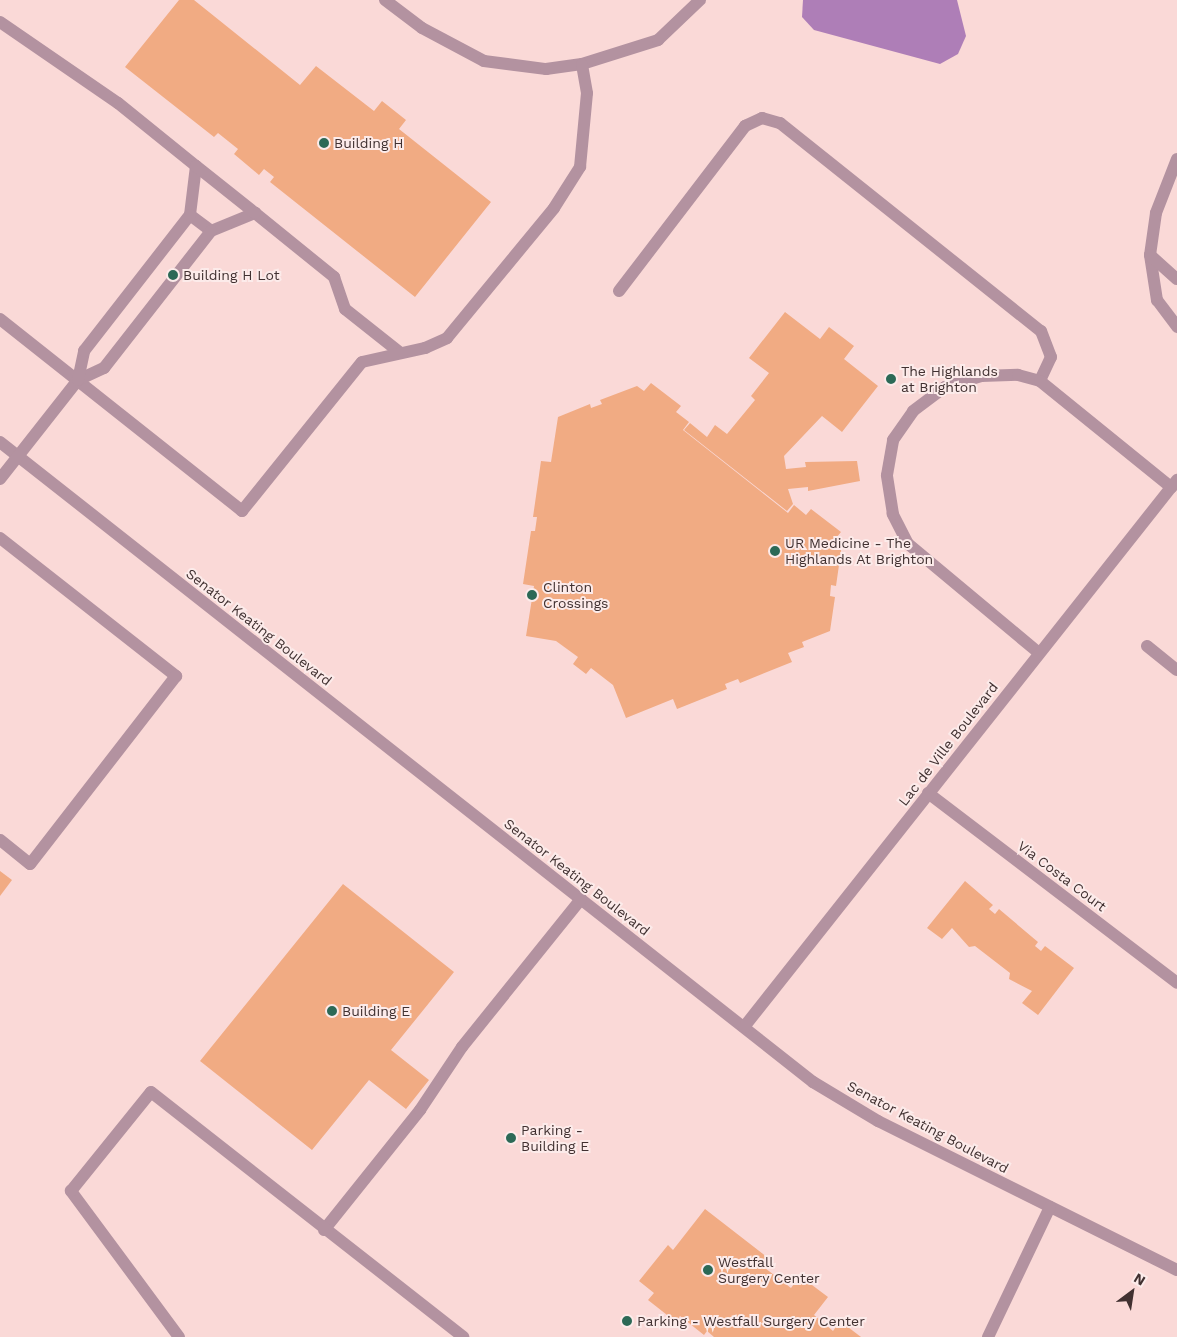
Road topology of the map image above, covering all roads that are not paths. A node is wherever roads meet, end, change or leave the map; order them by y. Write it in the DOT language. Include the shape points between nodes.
graph roads {
  1 [pos="385,0"];
  2 [pos="700,0"];
  3 [pos="0,22"];
  4 [pos="582,64"];
  5 [pos="1177,159"];
  6 [pos="196,166"];
  7 [pos="255,213"];
  8 [pos="190,215"];
  9 [pos="211,231"];
  10 [pos="1150,255"];
  11 [pos="1177,279"];
  12 [pos="619,291"];
  13 [pos="0,319"];
  14 [pos="1177,327"];
  15 [pos="398,351"];
  16 [pos="78,380"];
  17 [pos="1040,381"];
  18 [pos="0,442"];
  19 [pos="18,456"];
  20 [pos="0,479"];
  21 [pos="1174,484"];
  22 [pos="0,538"];
  23 [pos="1148,646"];
  24 [pos="1039,653"];
  25 [pos="1177,670"];
  26 [pos="928,793"];
  27 [pos="0,840"];
  28 [pos="581,899"];
  29 [pos="1177,983"];
  30 [pos="744,1027"];
  31 [pos="1050,1207"];
  32 [pos="324,1230"];
  33 [pos="1177,1270"];
  34 [pos="179,1337"];
  35 [pos="464,1337"];
  36 [pos="988,1337"];
  1 -- 4 [label="street" via="422,28 484,60 546,69"];
  2 -- 4 [label="street" via="658,40"];
  3 -- 6 [label="street" via="118,103"];
  4 -- 15 [label="street" via="587,93 584,147 580,167 569,187 447,338 425,348"];
  5 -- 10 [label="street" via="1156,214"];
  6 -- 7 [label="street"];
  6 -- 8 [label="street"];
  7 -- 9 [label="street"];
  7 -- 15 [label="street" via="334,277 345,309"];
  8 -- 9 [label="street"];
  8 -- 16 [label="street" via="84,351"];
  9 -- 16 [label="street" via="104,368"];
  10 -- 11 [label="street"];
  10 -- 14 [label="street" via="1158,300"];
  12 -- 17 [label="street" via="745,126 762,118 780,123 1041,331 1051,357"];
  13 -- 16 [label="street"];
  15 -- 16 [label="street" via="362,362 242,511"];
  16 -- 19 [label="street"];
  17 -- 21 [label="street"];
  17 -- 24 [label="street" via="1018,375 981,376 945,387 913,412 893,440 886,475 893,514 914,552"];
  18 -- 19 [label="street, Senator Keating Boulevard"];
  19 -- 20 [label="street"];
  19 -- 28 [label="street, Senator Keating Boulevard"];
  21 -- 24 [label="street, Lac de Ville Boulevard"];
  22 -- 27 [label="street" via="176,676 30,864"];
  23 -- 25 [label="street"];
  24 -- 26 [label="street, Lac de Ville Boulevard"];
  26 -- 29 [label="street, Via Costa Court"];
  26 -- 30 [label="street, Lac de Ville Boulevard"];
  28 -- 30 [label="street, Senator Keating Boulevard"];
  28 -- 32 [label="street" via="462,1047 420,1110"];
  30 -- 31 [label="street, Senator Keating Boulevard" via="813,1082 878,1121"];
  31 -- 33 [label="street, Senator Keating Boulevard"];
  31 -- 36 [label="street"];
  32 -- 34 [label="street" via="151,1092 71,1191"];
  32 -- 35 [label="street"];
}
